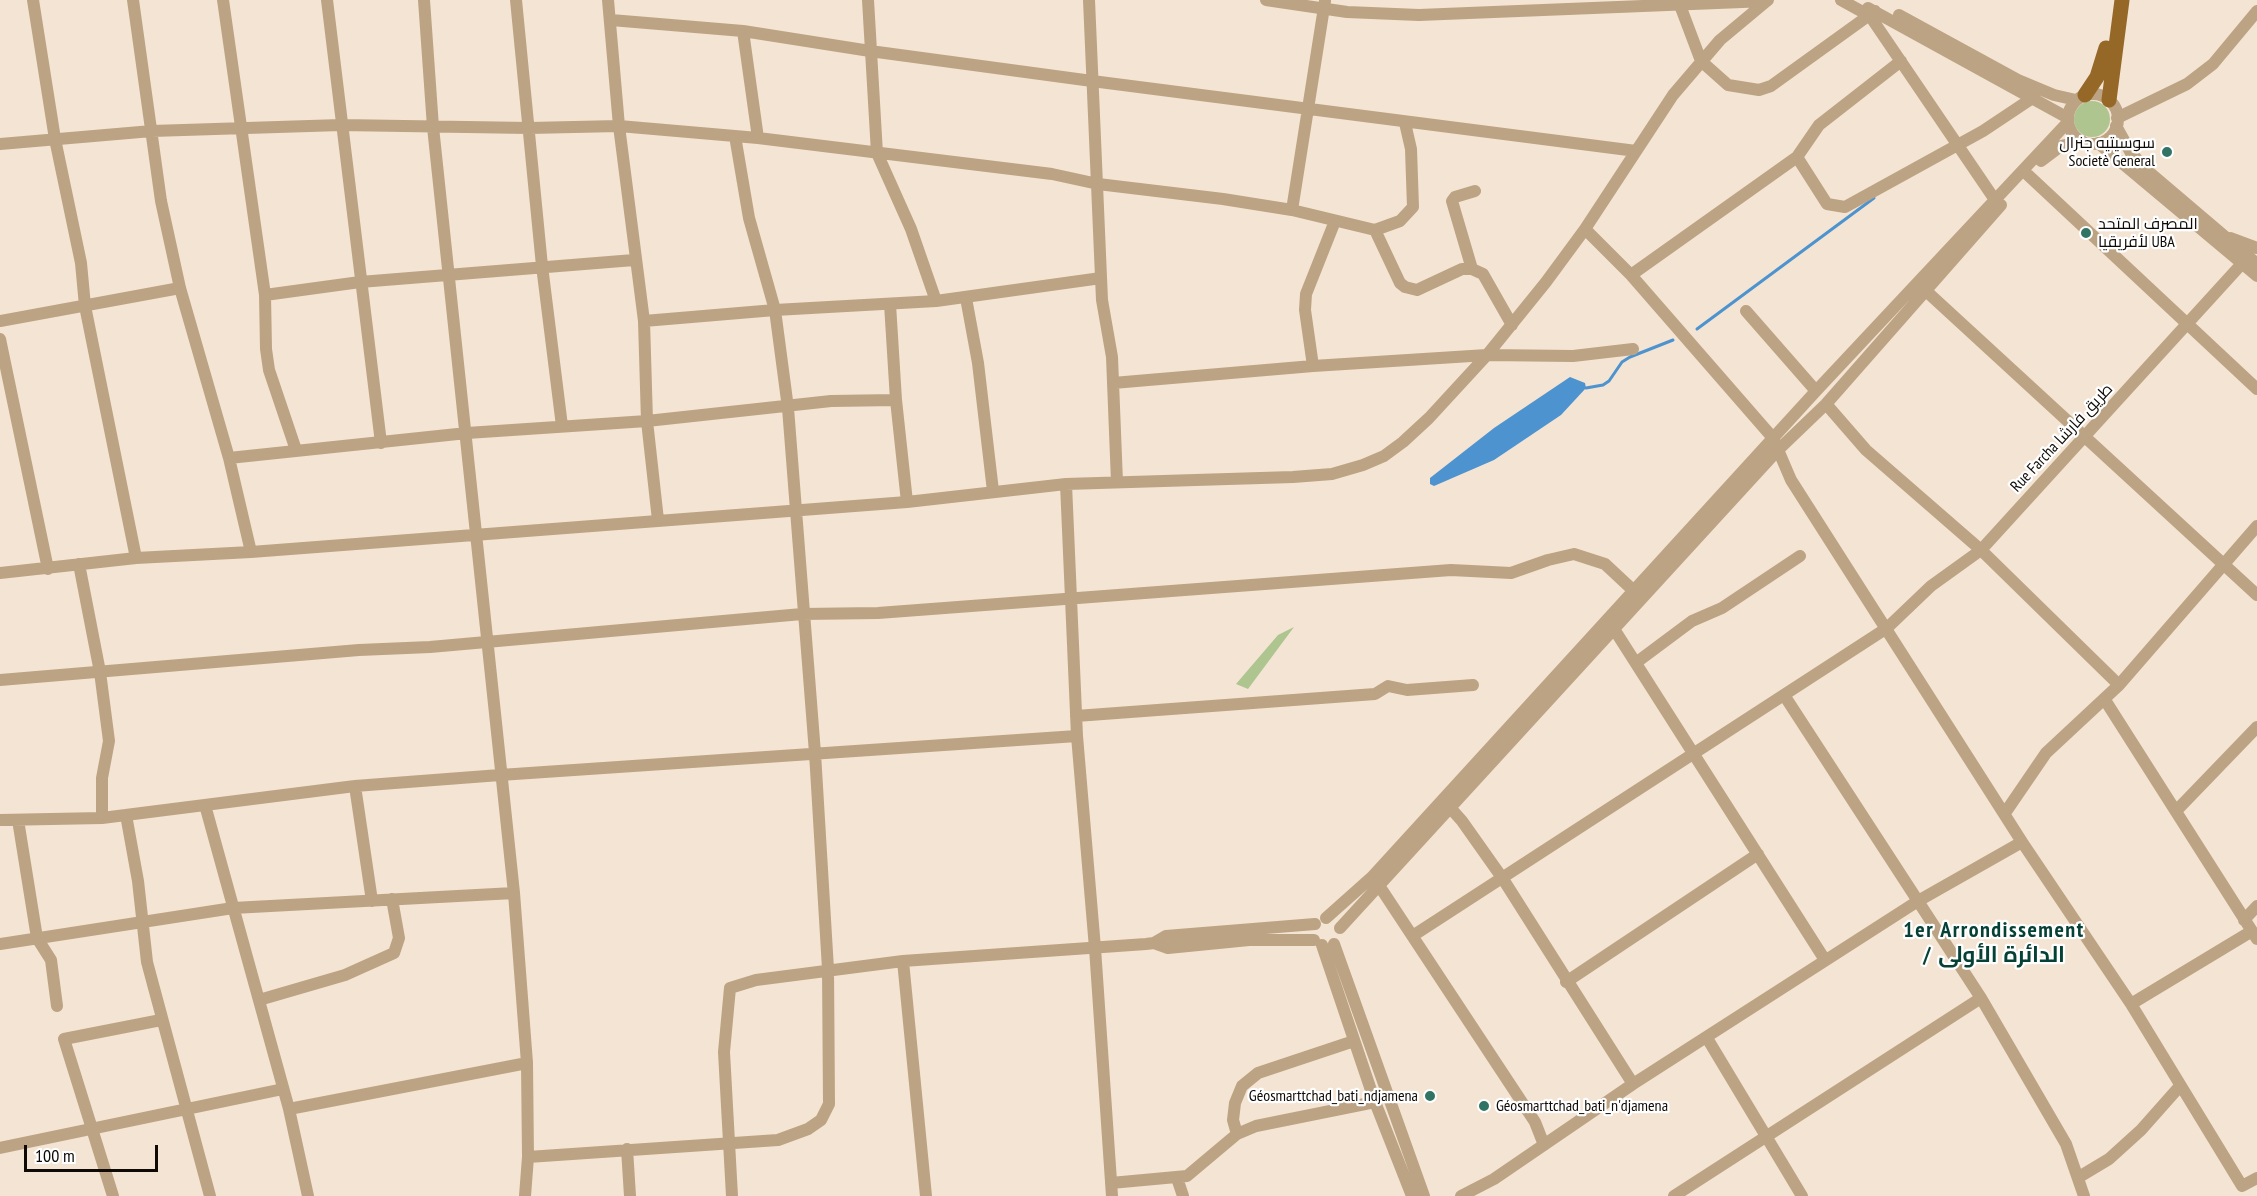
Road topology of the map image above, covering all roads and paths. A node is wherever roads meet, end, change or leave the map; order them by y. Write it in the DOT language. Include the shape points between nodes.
graph roads {
  1 [pos="33,0"];
  2 [pos="133,0"];
  3 [pos="223,0"];
  4 [pos="327,0"];
  5 [pos="423,0"];
  6 [pos="516,0"];
  7 [pos="608,0"];
  8 [pos="868,0"];
  9 [pos="1089,0"];
  10 [pos="1266,0"];
  11 [pos="1840,0"];
  12 [pos="1854,0"];
  13 [pos="2112,0"];
  14 [pos="2122,0"];
  15 [pos="1767,1"];
  16 [pos="1679,3"];
  17 [pos="1324,4"];
  18 [pos="1872,9"];
  19 [pos="2257,11"];
  20 [pos="611,20"];
  21 [pos="743,31"];
  22 [pos="870,51"];
  23 [pos="1701,61"];
  24 [pos="1901,61"];
  25 [pos="1092,81"];
  26 [pos="2034,97"];
  27 [pos="2081,98"];
  28 [pos="2109,100"];
  29 [pos="1307,110"];
  30 [pos="2068,120"];
  31 [pos="2117,122"];
  32 [pos="1405,123"];
  33 [pos="341,125"];
  34 [pos="619,126"];
  35 [pos="433,127"];
  36 [pos="529,128"];
  37 [pos="243,129"];
  38 [pos="152,131"];
  39 [pos="735,136"];
  40 [pos="758,138"];
  41 [pos="55,139"];
  42 [pos="2082,141"];
  43 [pos="2098,143"];
  44 [pos="0,144"];
  45 [pos="1956,145"];
  46 [pos="1636,151"];
  47 [pos="877,153"];
  48 [pos="1797,157"];
  49 [pos="2028,175"];
  50 [pos="1098,184"];
  51 [pos="1475,191"];
  52 [pos="1995,200"];
  53 [pos="1292,210"];
  54 [pos="1335,221"];
  55 [pos="1585,229"];
  56 [pos="1375,230"];
  57 [pos="2251,258"];
  58 [pos="634,260"];
  59 [pos="542,266"];
  60 [pos="1472,268"];
  61 [pos="450,276"];
  62 [pos="1631,276"];
  63 [pos="2257,276"];
  64 [pos="1101,278"];
  65 [pos="360,282"];
  66 [pos="180,288"];
  67 [pos="1925,290"];
  68 [pos="265,295"];
  69 [pos="966,298"];
  70 [pos="936,301"];
  71 [pos="890,304"];
  72 [pos="85,306"];
  73 [pos="775,310"];
  74 [pos="1746,311"];
  75 [pos="0,321"];
  76 [pos="644,321"];
  77 [pos="2189,324"];
  78 [pos="1512,325"];
  79 [pos="0,339"];
  80 [pos="1633,349"];
  81 [pos="1487,356"];
  82 [pos="1313,366"];
  83 [pos="1113,383"];
  84 [pos="2257,389"];
  85 [pos="1816,391"];
  86 [pos="896,400"];
  87 [pos="1826,404"];
  88 [pos="788,408"];
  89 [pos="647,421"];
  90 [pos="562,426"];
  91 [pos="467,434"];
  92 [pos="2087,436"];
  93 [pos="1773,438"];
  94 [pos="381,443"];
  95 [pos="296,450"];
  96 [pos="1777,451"];
  97 [pos="229,458"];
  98 [pos="1117,482"];
  99 [pos="1066,484"];
  100 [pos="993,491"];
  101 [pos="907,502"];
  102 [pos="795,510"];
  103 [pos="658,520"];
  104 [pos="2257,526"];
  105 [pos="476,534"];
  106 [pos="1981,550"];
  107 [pos="251,552"];
  108 [pos="1800,556"];
  109 [pos="136,558"];
  110 [pos="79,564"];
  111 [pos="2223,564"];
  112 [pos="48,569"];
  113 [pos="0,573"];
  114 [pos="1635,592"];
  115 [pos="2257,595"];
  116 [pos="1071,598"];
  117 [pos="802,614"];
  118 [pos="1614,628"];
  119 [pos="1887,628"];
  120 [pos="487,640"];
  121 [pos="1637,662"];
  122 [pos="100,672"];
  123 [pos="0,680"];
  124 [pos="1473,685"];
  125 [pos="2119,685"];
  126 [pos="1784,695"];
  127 [pos="2105,700"];
  128 [pos="1076,716"];
  129 [pos="2257,727"];
  130 [pos="1077,736"];
  131 [pos="815,753"];
  132 [pos="1693,754"];
  133 [pos="500,775"];
  134 [pos="355,786"];
  135 [pos="1447,803"];
  136 [pos="205,805"];
  137 [pos="2177,810"];
  138 [pos="2005,813"];
  139 [pos="126,815"];
  140 [pos="102,818"];
  141 [pos="0,820"];
  142 [pos="18,820"];
  143 [pos="2022,842"];
  144 [pos="1758,854"];
  145 [pos="1503,879"];
  146 [pos="1380,887"];
  147 [pos="514,893"];
  148 [pos="392,899"];
  149 [pos="372,900"];
  150 [pos="1918,901"];
  151 [pos="2257,906"];
  152 [pos="233,908"];
  153 [pos="2244,920"];
  154 [pos="1320,921"];
  155 [pos="142,924"];
  156 [pos="1340,928"];
  157 [pos="1414,935"];
  158 [pos="2254,935"];
  159 [pos="37,938"];
  160 [pos="1154,943"];
  161 [pos="1323,943"];
  162 [pos="0,944"];
  163 [pos="1095,948"];
  164 [pos="1825,960"];
  165 [pos="903,961"];
  166 [pos="828,969"];
  167 [pos="1566,981"];
  168 [pos="1981,998"];
  169 [pos="259,1000"];
  170 [pos="2131,1004"];
  171 [pos="57,1006"];
  172 [pos="161,1020"];
  173 [pos="1707,1038"];
  174 [pos="1354,1041"];
  175 [pos="527,1063"];
  176 [pos="1633,1084"];
  177 [pos="2180,1086"];
  178 [pos="284,1089"];
  179 [pos="1375,1102"];
  180 [pos="189,1109"];
  181 [pos="289,1109"];
  182 [pos="90,1128"];
  183 [pos="1237,1134"];
  184 [pos="1765,1137"];
  185 [pos="729,1144"];
  186 [pos="1544,1145"];
  187 [pos="0,1148"];
  188 [pos="627,1149"];
  189 [pos="528,1157"];
  190 [pos="2079,1177"];
  191 [pos="1177,1178"];
  192 [pos="2257,1178"];
  193 [pos="1112,1190"];
  194 [pos="2245,1191"];
  195 [pos="113,1196"];
  196 [pos="210,1196"];
  197 [pos="308,1196"];
  198 [pos="525,1196"];
  199 [pos="630,1196"];
  200 [pos="732,1196"];
  201 [pos="926,1196"];
  202 [pos="1183,1196"];
  203 [pos="1412,1196"];
  204 [pos="1424,1196"];
  205 [pos="1461,1196"];
  206 [pos="1674,1196"];
  207 [pos="1802,1196"];
  208 [pos="2084,1196"];
  1 -- 41 [label="street"];
  2 -- 38 [label="street"];
  3 -- 37 [label="street"];
  4 -- 33 [label="street"];
  5 -- 35 [label="street"];
  6 -- 36 [label="street"];
  7 -- 20 [label="street"];
  8 -- 22 [label="street"];
  9 -- 25 [label="street"];
  10 -- 17 [label="street"];
  11 -- 18 [label="street"];
  12 -- 18 [label="street"];
  13 -- 27 [label="main road" via="2104,58 2097,77"];
  14 -- 28 [label="main road"];
  15 -- 16 [label="street"];
  15 -- 23 [label="street"];
  16 -- 17 [label="street" via="1419,15 1372,14"];
  16 -- 23 [label="street"];
  17 -- 29 [label="street"];
  18 -- 23 [label="street" via="1772,87 1759,90 1728,85"];
  18 -- 24 [label="street"];
  18 -- 26 [label="street"];
  18 -- 27 [label="street" via="2018,80 2054,95"];
  19 -- 31 [label="street" via="2213,64 2187,84"];
  20 -- 21 [label="street"];
  20 -- 34 [label="street"];
  21 -- 22 [label="street"];
  21 -- 40 [label="street"];
  22 -- 25 [label="street"];
  22 -- 47 [label="street"];
  23 -- 46 [label="street"];
  24 -- 45 [label="street"];
  24 -- 48 [label="street" via="1819,125"];
  25 -- 29 [label="street"];
  25 -- 50 [label="street"];
  26 -- 30 [label="street"];
  26 -- 45 [label="street"];
  27 -- 28 [label="street" via="2102,96"];
  27 -- 30 [label="street"];
  28 -- 31 [label="street"];
  29 -- 32 [label="street"];
  29 -- 53 [label="street"];
  30 -- 42 [label="street" via="2070,130"];
  30 -- 52 [label="street"];
  31 -- 43 [label="street" via="2109,137"];
  31 -- 57 [label="street" via="2131,153 2149,172"];
  32 -- 46 [label="street"];
  32 -- 56 [label="street" via="1411,149 1413,207 1400,221"];
  33 -- 35 [label="street"];
  33 -- 37 [label="street"];
  33 -- 65 [label="street"];
  34 -- 36 [label="street"];
  34 -- 39 [label="street"];
  34 -- 58 [label="street"];
  35 -- 36 [label="street"];
  35 -- 61 [label="street"];
  36 -- 59 [label="street"];
  37 -- 38 [label="street"];
  37 -- 68 [label="street"];
  38 -- 41 [label="street"];
  38 -- 66 [label="street" via="161,201"];
  39 -- 40 [label="street"];
  39 -- 73 [label="street" via="749,218"];
  40 -- 47 [label="street"];
  41 -- 44 [label="street"];
  41 -- 72 [label="street" via="81,263"];
  42 -- 43 [label="street"];
  42 -- 49 [label="street" via="2050,151"];
  43 -- 57 [label="street"];
  45 -- 48 [label="street" via="1845,207 1827,204"];
  45 -- 52 [label="street"];
  46 -- 55 [label="street"];
  47 -- 50 [label="street" via="1052,174"];
  47 -- 70 [label="street" via="911,229"];
  48 -- 62 [label="street"];
  49 -- 67 [label="street"];
  49 -- 77 [label="street"];
  50 -- 53 [label="street"];
  50 -- 64 [label="street"];
  51 -- 60 [label="street" via="1452,201"];
  52 -- 85 [label="street"];
  53 -- 54 [label="street"];
  54 -- 56 [label="street"];
  54 -- 82 [label="street" via="1306,294"];
  55 -- 62 [label="street"];
  55 -- 78 [label="street"];
  56 -- 60 [label="street" via="1405,287 1417,290"];
  57 -- 63 [label="street"];
  57 -- 77 [label="street, Rue Farcha طريق فارشا"];
  58 -- 59 [label="street"];
  58 -- 76 [label="street"];
  59 -- 61 [label="street"];
  59 -- 90 [label="street"];
  60 -- 78 [label="street" via="1483,274"];
  61 -- 65 [label="street"];
  61 -- 91 [label="street"];
  62 -- 93 [label="street"];
  64 -- 69 [label="street"];
  64 -- 83 [label="street"];
  65 -- 68 [label="street"];
  65 -- 94 [label="street"];
  66 -- 72 [label="street"];
  66 -- 97 [label="street"];
  67 -- 87 [label="street"];
  67 -- 92 [label="street"];
  68 -- 95 [label="street" via="269,370"];
  69 -- 70 [label="street"];
  69 -- 100 [label="street"];
  70 -- 71 [label="street"];
  71 -- 73 [label="street"];
  71 -- 86 [label="street"];
  72 -- 75 [label="street"];
  72 -- 109 [label="street"];
  73 -- 76 [label="street"];
  73 -- 88 [label="street"];
  74 -- 85 [label="street"];
  76 -- 89 [label="street"];
  77 -- 84 [label="street"];
  77 -- 92 [label="street, Rue Farcha طريق فارشا"];
  78 -- 81 [label="street"];
  79 -- 112 [label="street"];
  80 -- 81 [label="street" via="1573,356"];
  81 -- 82 [label="street"];
  81 -- 98 [label="street" via="1403,442 1363,465 1332,474 1293,477"];
  82 -- 83 [label="street"];
  83 -- 98 [label="street"];
  85 -- 93 [label="street"];
  86 -- 88 [label="street" via="831,401"];
  86 -- 101 [label="street"];
  87 -- 96 [label="street"];
  87 -- 106 [label="street" via="1866,450"];
  88 -- 89 [label="street"];
  88 -- 102 [label="street"];
  89 -- 90 [label="street"];
  89 -- 103 [label="street"];
  90 -- 91 [label="street"];
  91 -- 94 [label="street"];
  91 -- 105 [label="street"];
  92 -- 106 [label="street, Rue Farcha طريق فارشا"];
  92 -- 111 [label="street"];
  93 -- 96 [label="street"];
  93 -- 114 [label="street"];
  94 -- 95 [label="street"];
  95 -- 97 [label="street"];
  96 -- 118 [label="street"];
  96 -- 119 [label="street" via="1791,480"];
  97 -- 107 [label="street"];
  98 -- 99 [label="street"];
  99 -- 100 [label="street"];
  99 -- 116 [label="street"];
  100 -- 101 [label="street"];
  101 -- 102 [label="street"];
  102 -- 103 [label="street"];
  102 -- 117 [label="street"];
  103 -- 105 [label="street"];
  104 -- 111 [label="street"];
  105 -- 107 [label="street"];
  105 -- 120 [label="street"];
  106 -- 119 [label="street, Rue Farcha طريق فارشا" via="1931,586"];
  106 -- 125 [label="street"];
  107 -- 109 [label="street"];
  108 -- 121 [label="street" via="1722,608 1692,621"];
  109 -- 110 [label="street"];
  110 -- 112 [label="street"];
  110 -- 122 [label="street"];
  111 -- 115 [label="street"];
  111 -- 125 [label="street"];
  112 -- 113 [label="street"];
  114 -- 116 [label="street" via="1605,564 1574,554 1511,573 1451,570"];
  114 -- 135 [label="street"];
  116 -- 117 [label="street" via="878,613"];
  116 -- 128 [label="street"];
  117 -- 120 [label="street"];
  117 -- 131 [label="street"];
  118 -- 121 [label="street"];
  118 -- 135 [label="street"];
  119 -- 126 [label="street, Rue Farcha طريق فارشا"];
  119 -- 138 [label="street"];
  120 -- 122 [label="street"];
  120 -- 133 [label="street"];
  121 -- 132 [label="street"];
  122 -- 123 [label="street"];
  122 -- 140 [label="street" via="109,741 102,778"];
  124 -- 128 [label="street" via="1407,690 1388,686 1375,694"];
  125 -- 127 [label="street"];
  126 -- 132 [label="street, Rue Farcha طريق فارشا"];
  126 -- 150 [label="street"];
  127 -- 137 [label="street"];
  127 -- 138 [label="street" via="2046,753"];
  128 -- 130 [label="street"];
  129 -- 137 [label="street"];
  130 -- 131 [label="street"];
  130 -- 163 [label="street"];
  131 -- 133 [label="street"];
  131 -- 166 [label="street"];
  132 -- 144 [label="street"];
  132 -- 145 [label="street, Rue Farcha طريق فارشا"];
  133 -- 134 [label="street"];
  133 -- 147 [label="street"];
  134 -- 136 [label="street"];
  134 -- 149 [label="street"];
  135 -- 145 [label="street"];
  135 -- 146 [label="street"];
  135 -- 154 [label="street" via="1372,877"];
  136 -- 139 [label="street"];
  136 -- 152 [label="street"];
  137 -- 153 [label="street"];
  138 -- 143 [label="street"];
  139 -- 140 [label="street"];
  139 -- 155 [label="street"];
  140 -- 142 [label="street"];
  141 -- 142 [label="street"];
  142 -- 159 [label="street"];
  143 -- 150 [label="street"];
  143 -- 170 [label="street"];
  144 -- 164 [label="street"];
  144 -- 167 [label="street"];
  145 -- 157 [label="street, Rue Farcha طريق فارشا"];
  145 -- 167 [label="street"];
  146 -- 156 [label="street"];
  146 -- 157 [label="street"];
  147 -- 148 [label="street"];
  147 -- 175 [label="street"];
  148 -- 149 [label="street"];
  148 -- 169 [label="street" via="399,938 394,953 345,975"];
  149 -- 152 [label="street"];
  150 -- 164 [label="street"];
  150 -- 168 [label="street"];
  151 -- 153 [label="street"];
  152 -- 155 [label="street"];
  152 -- 169 [label="street"];
  153 -- 158 [label="street"];
  154 -- 156 [label="street" via="1334,920"];
  154 -- 160 [label="street" via="1166,936"];
  154 -- 161 [label="street" via="1312,932"];
  155 -- 159 [label="street"];
  155 -- 172 [label="street"];
  156 -- 161 [label="street" via="1340,936"];
  157 -- 186 [label="street" via="1535,1122"];
  158 -- 170 [label="street"];
  159 -- 162 [label="street"];
  159 -- 171 [label="street" via="51,960"];
  160 -- 161 [label="street" via="1168,948 1249,940"];
  160 -- 163 [label="street"];
  161 -- 174 [label="street"];
  161 -- 204 [label="street"];
  163 -- 165 [label="street"];
  163 -- 193 [label="street"];
  164 -- 173 [label="street"];
  165 -- 166 [label="street"];
  165 -- 201 [label="street"];
  166 -- 185 [label="street" via="828,1104 821,1120 808,1130 778,1140"];
  166 -- 185 [label="street" via="730,988 724,1052"];
  167 -- 176 [label="street"];
  168 -- 184 [label="street"];
  168 -- 190 [label="street" via="2066,1144"];
  169 -- 178 [label="street"];
  170 -- 177 [label="street"];
  172 -- 180 [label="street"];
  172 -- 182 [label="street" via="64,1040"];
  173 -- 176 [label="street"];
  173 -- 184 [label="street"];
  174 -- 179 [label="street"];
  174 -- 183 [label="street" via="1258,1073 1242,1086 1234,1112"];
  175 -- 181 [label="street"];
  175 -- 189 [label="street"];
  176 -- 186 [label="street"];
  177 -- 190 [label="street" via="2109,1159"];
  177 -- 194 [label="street"];
  178 -- 180 [label="street"];
  178 -- 181 [label="street"];
  179 -- 183 [label="street" via="1256,1126"];
  179 -- 203 [label="street"];
  180 -- 182 [label="street"];
  180 -- 196 [label="street"];
  181 -- 197 [label="street"];
  182 -- 187 [label="street"];
  182 -- 195 [label="street"];
  183 -- 191 [label="street" via="1199,1169"];
  184 -- 206 [label="street"];
  184 -- 207 [label="street"];
  185 -- 188 [label="street"];
  185 -- 200 [label="street"];
  186 -- 205 [label="street"];
  188 -- 189 [label="street"];
  188 -- 199 [label="street"];
  189 -- 198 [label="street"];
  190 -- 208 [label="street"];
  191 -- 193 [label="street"];
  191 -- 202 [label="street"];
  192 -- 194 [label="street"];
}
